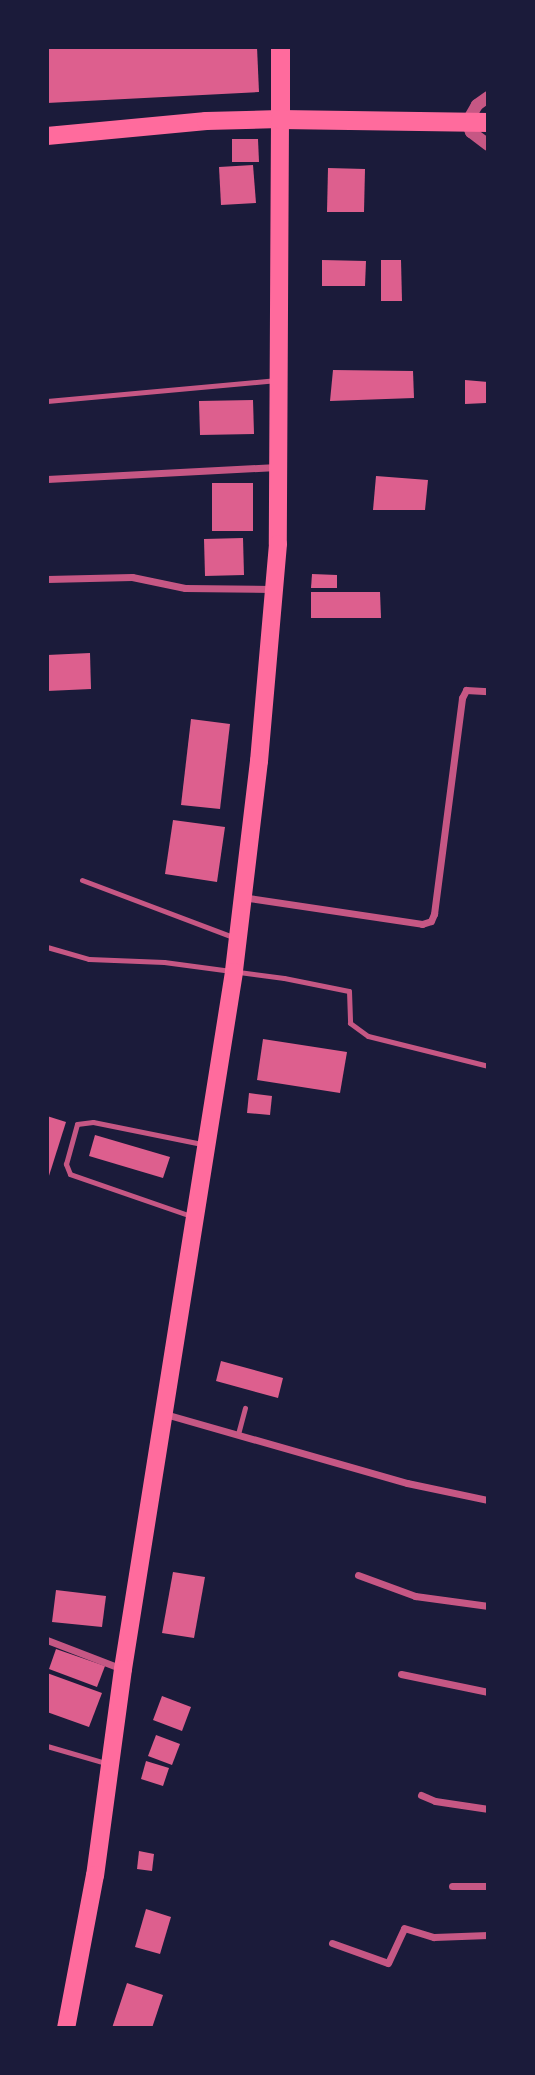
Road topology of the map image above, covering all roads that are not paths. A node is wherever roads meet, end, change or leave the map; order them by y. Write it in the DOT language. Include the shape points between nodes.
graph roads {
  1 [pos="280,47"];
  2 [pos="488,97"];
  3 [pos="280,119"];
  4 [pos="467,122"];
  5 [pos="488,122"];
  6 [pos="47,136"];
  7 [pos="488,145"];
  8 [pos="280,380"];
  9 [pos="47,401"];
  10 [pos="280,467"];
  11 [pos="47,479"];
  12 [pos="47,579"];
  13 [pos="274,589"];
  14 [pos="488,691"];
  15 [pos="82,880"];
  16 [pos="241,897"];
  17 [pos="236,938"];
  18 [pos="47,947"];
  19 [pos="234,972"];
  20 [pos="488,1066"];
  21 [pos="206,1145"];
  22 [pos="194,1217"];
  23 [pos="245,1408"];
  24 [pos="165,1414"];
  25 [pos="238,1434"];
  26 [pos="488,1500"];
  27 [pos="358,1575"];
  28 [pos="488,1606"];
  29 [pos="47,1640"];
  30 [pos="123,1669"];
  31 [pos="401,1674"];
  32 [pos="488,1692"];
  33 [pos="47,1746"];
  34 [pos="111,1765"];
  35 [pos="421,1795"];
  36 [pos="488,1809"];
  37 [pos="452,1886"];
  38 [pos="488,1886"];
  39 [pos="488,1935"];
  40 [pos="332,1943"];
  41 [pos="66,2028"];
  1 -- 3 [label="highway"];
  2 -- 4 [label="street"];
  3 -- 4 [label="highway"];
  3 -- 6 [label="main road"];
  3 -- 8 [label="main road"];
  4 -- 5 [label="highway"];
  4 -- 7 [label="street" via="471,132"];
  8 -- 9 [label="lane"];
  8 -- 10 [label="main road"];
  10 -- 11 [label="street"];
  10 -- 13 [label="main road"];
  12 -- 13 [label="street" via="132,577 185,588"];
  13 -- 16 [label="main road"];
  14 -- 16 [label="street" via="466,690 462,698 431,921 422,925"];
  15 -- 17 [label="lane"];
  16 -- 17 [label="main road"];
  17 -- 19 [label="main road"];
  18 -- 19 [label="lane" via="89,959 164,962"];
  19 -- 20 [label="lane" via="349,991 349,1023 368,1036"];
  19 -- 21 [label="main road"];
  21 -- 22 [label="main road"];
  21 -- 22 [label="lane" via="93,1122 77,1124 66,1164 70,1174"];
  22 -- 24 [label="main road"];
  23 -- 25 [label="lane"];
  24 -- 25 [label="street"];
  24 -- 30 [label="main road"];
  25 -- 26 [label="street" via="407,1483"];
  27 -- 28 [label="street" via="415,1596"];
  29 -- 30 [label="street"];
  30 -- 34 [label="main road"];
  31 -- 32 [label="street"];
  33 -- 34 [label="lane"];
  34 -- 41 [label="main road"];
  35 -- 36 [label="street"];
  37 -- 38 [label="street"];
  39 -- 40 [label="street" via="434,1937 404,1928 387,1963"];
}
